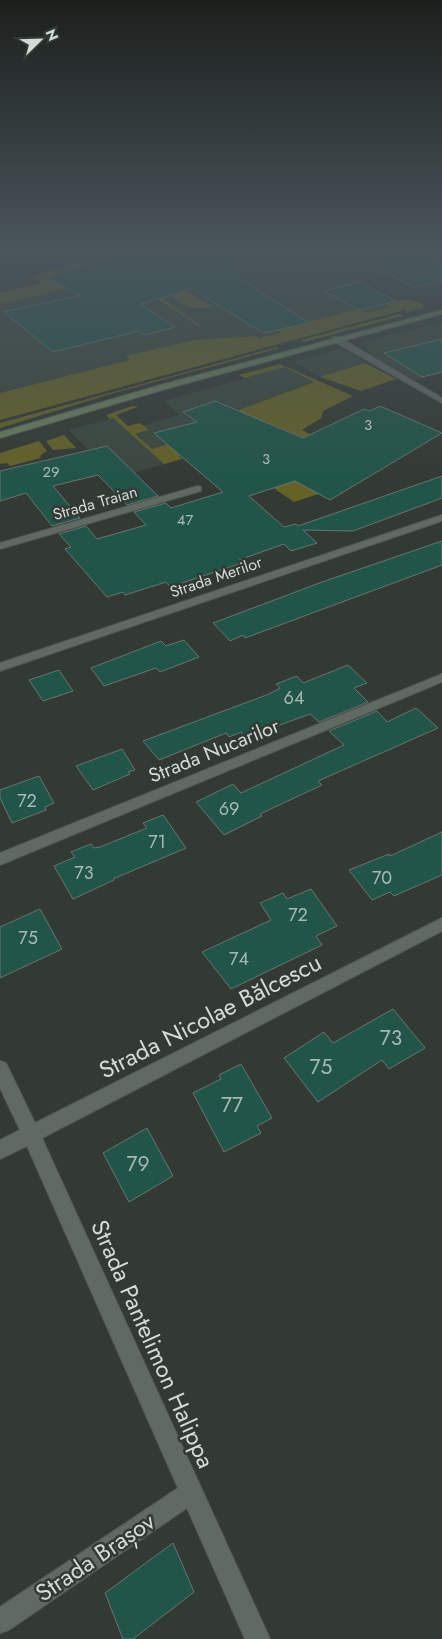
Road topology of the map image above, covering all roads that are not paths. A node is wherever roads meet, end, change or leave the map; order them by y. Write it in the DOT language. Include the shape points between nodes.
graph roads {
  1 [pos="377,328"];
  2 [pos="336,339"];
  3 [pos="442,401"];
  4 [pos="0,435"];
  5 [pos="198,489"];
  6 [pos="442,518"];
  7 [pos="0,546"];
  8 [pos="0,667"];
  9 [pos="442,678"];
  10 [pos="0,859"];
  11 [pos="442,924"];
  12 [pos="0,1069"];
  13 [pos="32,1134"];
  14 [pos="0,1150"];
  15 [pos="190,1493"];
  16 [pos="0,1621"];
  17 [pos="258,1639"];
  1 -- 2 [label="main road"];
  2 -- 3 [label="street"];
  2 -- 4 [label="main road"];
  5 -- 7 [label="street, Strada Traian"];
  6 -- 8 [label="street, Strada Merilor"];
  9 -- 10 [label="street, Strada Nucarilor"];
  11 -- 13 [label="street, Strada Nicolae Bălcescu"];
  12 -- 13 [label="street, Strada Pantelimon Halippa"];
  13 -- 14 [label="street, Strada Nicolae Bălcescu"];
  13 -- 15 [label="street, Strada Pantelimon Halippa"];
  15 -- 16 [label="street, Strada Brașov"];
  15 -- 17 [label="street, Strada Pantelimon Halippa"];
}
